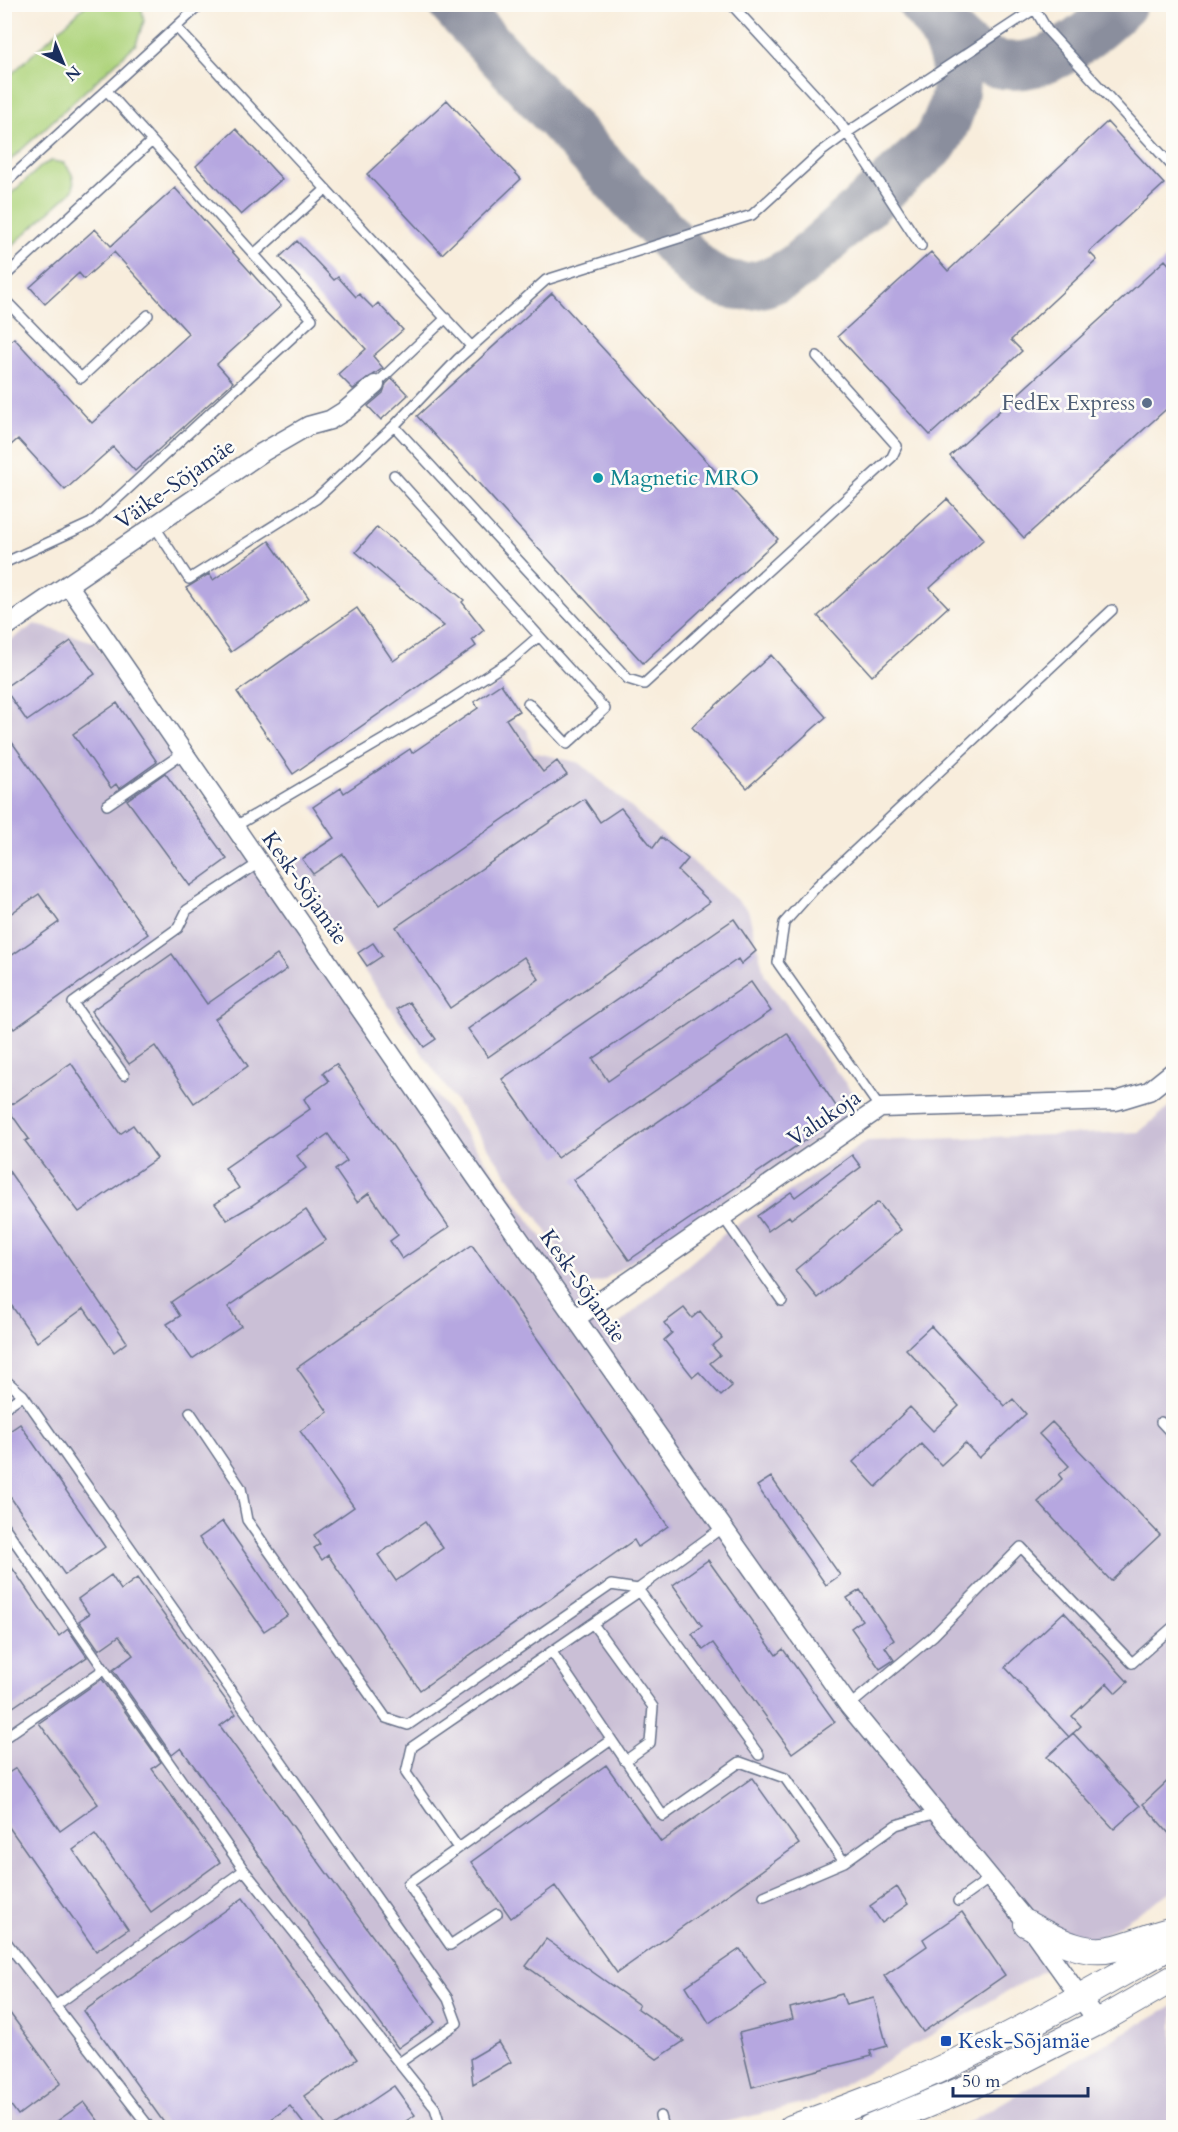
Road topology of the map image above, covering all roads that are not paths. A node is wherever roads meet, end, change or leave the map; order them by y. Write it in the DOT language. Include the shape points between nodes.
graph roads {
  1 [pos="201,4"];
  2 [pos="731,4"];
  3 [pos="1036,6"];
  4 [pos="176,27"];
  5 [pos="106,91"];
  6 [pos="848,132"];
  7 [pos="152,141"];
  8 [pos="1173,168"];
  9 [pos="4,184"];
  10 [pos="326,189"];
  11 [pos="921,246"];
  12 [pos="254,254"];
  13 [pos="4,277"];
  14 [pos="4,299"];
  15 [pos="148,315"];
  16 [pos="446,318"];
  17 [pos="471,346"];
  18 [pos="817,356"];
  19 [pos="375,385"];
  20 [pos="394,426"];
  21 [pos="394,476"];
  22 [pos="155,527"];
  23 [pos="4,563"];
  24 [pos="69,586"];
  25 [pos="1112,610"];
  26 [pos="4,628"];
  27 [pos="539,636"];
  28 [pos="528,703"];
  29 [pos="183,753"];
  30 [pos="107,805"];
  31 [pos="234,827"];
  32 [pos="259,863"];
  33 [pos="1173,1071"];
  34 [pos="124,1075"];
  35 [pos="880,1108"];
  36 [pos="723,1217"];
  37 [pos="782,1301"];
  38 [pos="576,1318"];
  39 [pos="4,1379"];
  40 [pos="23,1395"];
  41 [pos="4,1408"];
  42 [pos="190,1412"];
  43 [pos="1161,1422"];
  44 [pos="1173,1436"];
  45 [pos="4,1526"];
  46 [pos="723,1527"];
  47 [pos="639,1590"];
  48 [pos="593,1624"];
  49 [pos="1173,1626"];
  50 [pos="552,1652"];
  51 [pos="103,1670"];
  52 [pos="849,1706"];
  53 [pos="4,1738"];
  54 [pos="611,1740"];
  55 [pos="759,1755"];
  56 [pos="625,1761"];
  57 [pos="936,1813"];
  58 [pos="458,1848"];
  59 [pos="844,1862"];
  60 [pos="244,1870"];
  61 [pos="990,1878"];
  62 [pos="764,1896"];
  63 [pos="958,1901"];
  64 [pos="497,1914"];
  65 [pos="1027,1924"];
  66 [pos="1173,1930"];
  67 [pos="4,1938"];
  68 [pos="1173,1944"];
  69 [pos="1173,1978"];
  70 [pos="1080,1997"];
  71 [pos="55,2006"];
  72 [pos="1098,2022"];
  73 [pos="399,2064"];
  74 [pos="660,2116"];
  75 [pos="808,2125"];
  76 [pos="150,2127"];
  77 [pos="441,2127"];
  78 [pos="663,2127"];
  79 [pos="870,2127"];
  1 -- 4 [label="lane"];
  2 -- 6 [label="lane"];
  3 -- 6 [label="lane"];
  3 -- 8 [label="lane" via="1047,30"];
  4 -- 5 [label="lane"];
  4 -- 10 [label="lane"];
  5 -- 7 [label="lane"];
  5 -- 9 [label="lane"];
  6 -- 11 [label="lane"];
  6 -- 17 [label="lane" via="753,215 546,280"];
  7 -- 12 [label="lane"];
  7 -- 13 [label="lane"];
  10 -- 12 [label="lane"];
  10 -- 16 [label="lane"];
  12 -- 23 [label="lane" via="312,319 91,523"];
  14 -- 15 [label="lane" via="81,378"];
  16 -- 17 [label="lane"];
  16 -- 19 [label="lane"];
  17 -- 20 [label="lane"];
  18 -- 20 [label="lane" via="897,446 892,457 644,684 628,679"];
  19 -- 22 [label="street, Väike-Sõjamäe" via="346,410 263,452"];
  20 -- 22 [label="lane" via="316,499 189,579"];
  21 -- 27 [label="lane"];
  22 -- 24 [label="street, Väike-Sõjamäe"];
  24 -- 26 [label="street, Väike-Sõjamäe"];
  24 -- 29 [label="street, Kesk-Sõjamäe"];
  25 -- 35 [label="lane" via="816,887 784,924 778,963"];
  27 -- 28 [label="lane" via="605,709 567,744"];
  27 -- 31 [label="lane" via="510,662 437,708"];
  29 -- 30 [label="lane"];
  29 -- 31 [label="street, Kesk-Sõjamäe"];
  31 -- 32 [label="street, Kesk-Sõjamäe"];
  32 -- 34 [label="lane" via="186,910 178,928 73,1003"];
  32 -- 38 [label="street, Kesk-Sõjamäe"];
  33 -- 35 [label="street, Valukoja" via="1149,1091 1116,1101"];
  35 -- 36 [label="street, Valukoja"];
  36 -- 37 [label="lane"];
  36 -- 38 [label="street, Valukoja"];
  38 -- 46 [label="street, Kesk-Sõjamäe"];
  39 -- 40 [label="lane"];
  40 -- 41 [label="lane"];
  40 -- 73 [label="lane" via="448,1999 457,2023"];
  42 -- 47 [label="lane" via="241,1488 247,1520 386,1718 408,1725 611,1585"];
  43 -- 44 [label="lane"];
  45 -- 51 [label="lane"];
  46 -- 47 [label="lane"];
  46 -- 52 [label="street, Kesk-Sõjamäe"];
  47 -- 48 [label="lane"];
  47 -- 55 [label="lane"];
  48 -- 50 [label="lane"];
  48 -- 56 [label="lane" via="653,1707 650,1743"];
  49 -- 52 [label="lane" via="1132,1663 1022,1547 933,1636"];
  50 -- 54 [label="lane"];
  50 -- 58 [label="lane" via="412,1747 406,1773"];
  51 -- 53 [label="lane"];
  51 -- 60 [label="lane"];
  52 -- 57 [label="street, Kesk-Sõjamäe"];
  54 -- 56 [label="lane"];
  54 -- 58 [label="lane"];
  56 -- 59 [label="lane" via="663,1816 740,1762 785,1778"];
  57 -- 59 [label="lane" via="896,1825"];
  57 -- 61 [label="street, Kesk-Sõjamäe"];
  58 -- 64 [label="lane" via="408,1884 450,1945"];
  59 -- 62 [label="lane"];
  60 -- 71 [label="lane"];
  60 -- 73 [label="lane"];
  61 -- 63 [label="lane"];
  61 -- 65 [label="street, Kesk-Sõjamäe"];
  65 -- 66 [label="main road" via="1064,1943 1090,1950 1113,1949"];
  65 -- 70 [label="street, Kesk-Sõjamäe"];
  67 -- 71 [label="lane"];
  68 -- 70 [label="main road"];
  69 -- 72 [label="main road"];
  70 -- 72 [label="street, Kesk-Sõjamäe"];
  70 -- 75 [label="main road" via="953,2064"];
  71 -- 76 [label="lane"];
  72 -- 79 [label="main road" via="974,2085"];
  73 -- 77 [label="lane" via="435,2108"];
  74 -- 78 [label="lane"];
}
